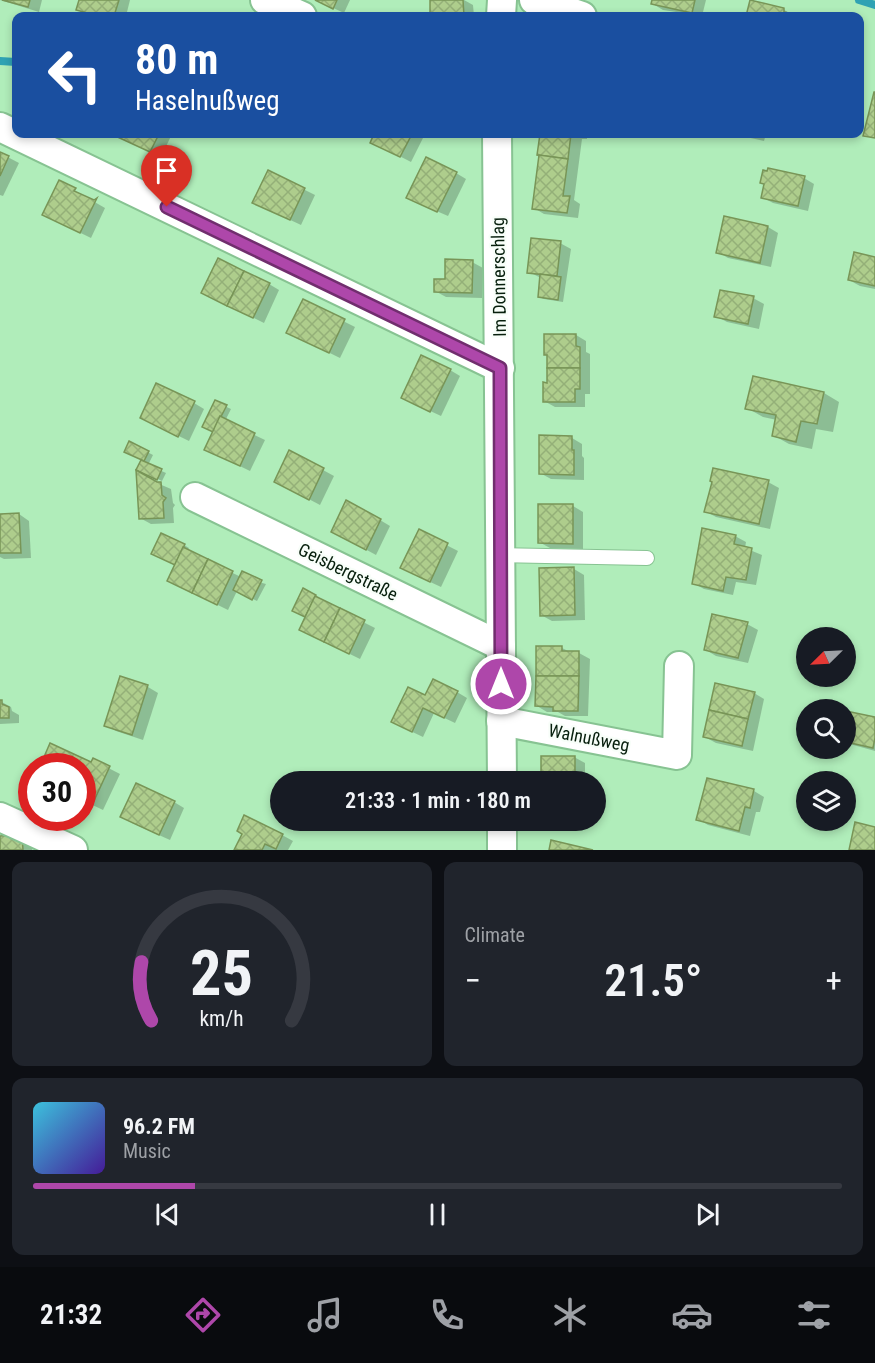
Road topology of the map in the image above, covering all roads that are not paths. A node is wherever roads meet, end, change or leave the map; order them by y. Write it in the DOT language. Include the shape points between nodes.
graph roads {
  1 [pos="265,0"];
  2 [pos="534,0"];
  3 [pos="293,12"];
  4 [pos="570,12"];
  5 [pos="21,138"];
  6 [pos="497,138"];
  7 [pos="500,368"];
  8 [pos="195,497"];
  9 [pos="501,555"];
  10 [pos="647,558"];
  11 [pos="501,646"];
  12 [pos="679,666"];
  13 [pos="501,722"];
  14 [pos="502,771"];
  15 [pos="0,817"];
  16 [pos="502,831"];
  17 [pos="73,850"];
  18 [pos="502,850"];
  1 -- 3 [label="street"];
  2 -- 4 [label="street"];
  5 -- 7 [label="street"];
  6 -- 7 [label="street, Im Donnerschlag"];
  7 -- 9 [label="street, Im Donnerschlag"];
  8 -- 11 [label="street, Geisbergstraße"];
  9 -- 10 [label="lane"];
  9 -- 11 [label="street, Im Donnerschlag"];
  11 -- 13 [label="street, Im Donnerschlag"];
  12 -- 13 [label="street, Walnußweg" via="677,766"];
  13 -- 14 [label="street, Im Donnerschlag"];
  15 -- 17 [label="street"];
  16 -- 18 [label="street"];
}
